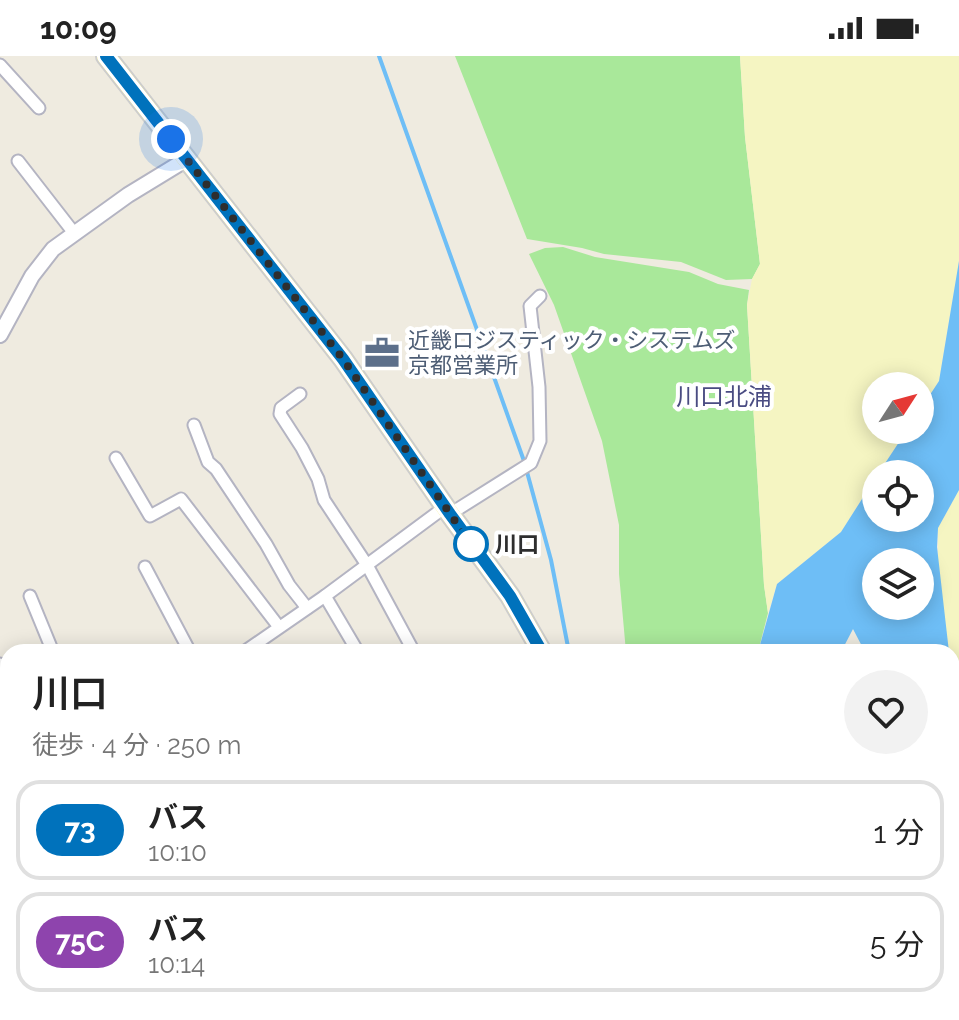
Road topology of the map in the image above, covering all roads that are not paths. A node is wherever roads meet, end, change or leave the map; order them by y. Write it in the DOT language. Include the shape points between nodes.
graph roads {
  1 [pos="106,56"];
  2 [pos="0,65"];
  3 [pos="39,108"];
  4 [pos="187,159"];
  5 [pos="18,161"];
  6 [pos="74,233"];
  7 [pos="540,296"];
  8 [pos="0,335"];
  9 [pos="300,394"];
  10 [pos="194,425"];
  11 [pos="116,458"];
  12 [pos="447,511"];
  13 [pos="367,565"];
  14 [pos="145,567"];
  15 [pos="30,596"];
  16 [pos="325,596"];
  17 [pos="307,608"];
  18 [pos="279,627"];
  19 [pos="50,644"];
  20 [pos="186,644"];
  21 [pos="264,644"];
  22 [pos="353,644"];
  23 [pos="410,644"];
  24 [pos="537,644"];
  1 -- 4 [label="main road"];
  2 -- 3 [label="street"];
  4 -- 6 [label="street"];
  4 -- 12 [label="main road" via="343,359"];
  5 -- 6 [label="street"];
  6 -- 8 [label="street" via="32,276"];
  7 -- 12 [label="street" via="530,306 539,387 536,455 531,463"];
  9 -- 13 [label="street" via="280,414 337,523"];
  10 -- 17 [label="street" via="208,462"];
  11 -- 18 [label="street" via="150,516 181,499"];
  12 -- 13 [label="street"];
  12 -- 24 [label="main road" via="510,596"];
  13 -- 16 [label="street"];
  13 -- 23 [label="street"];
  14 -- 20 [label="street"];
  15 -- 19 [label="street"];
  16 -- 17 [label="street"];
  16 -- 22 [label="street"];
  17 -- 18 [label="street"];
  18 -- 21 [label="street"];
}
